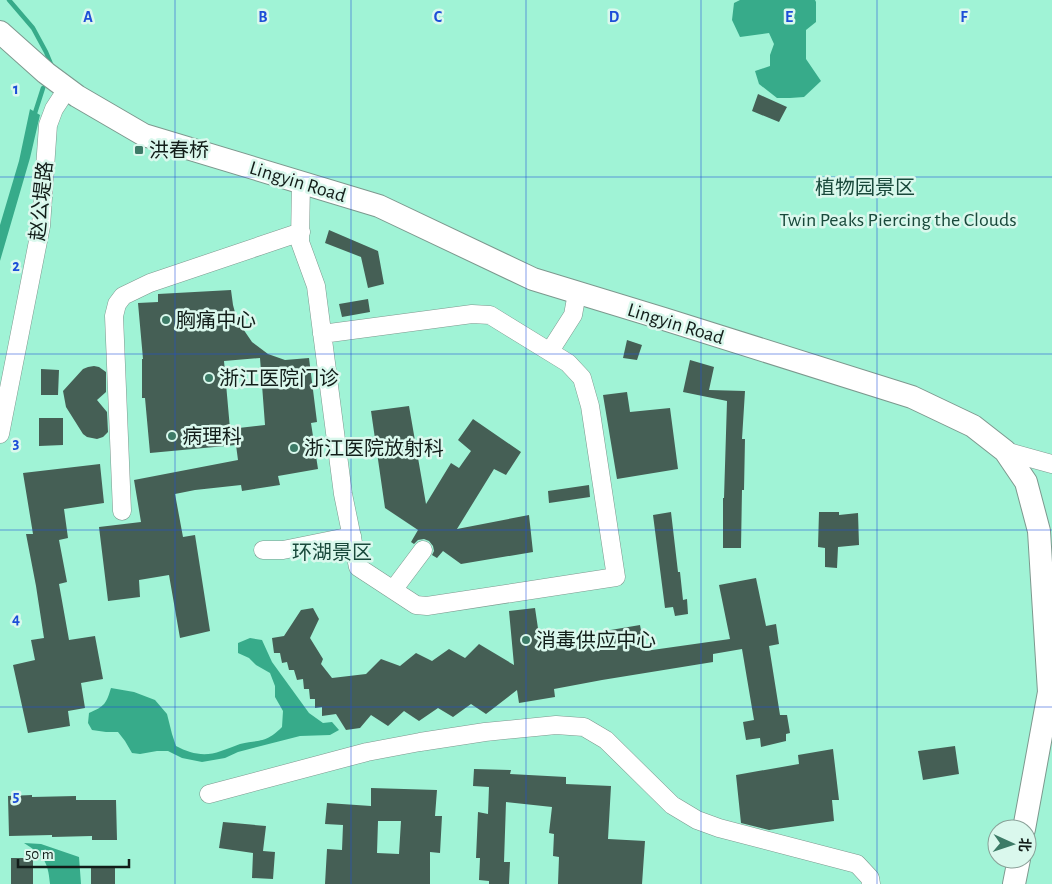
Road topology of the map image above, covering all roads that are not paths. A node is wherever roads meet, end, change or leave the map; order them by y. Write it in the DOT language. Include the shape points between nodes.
graph roads {
  1 [pos="0,32"];
  2 [pos="68,89"];
  3 [pos="301,182"];
  4 [pos="301,232"];
  5 [pos="577,293"];
  6 [pos="322,334"];
  7 [pos="550,351"];
  8 [pos="0,434"];
  9 [pos="1005,451"];
  10 [pos="1052,464"];
  11 [pos="122,511"];
  12 [pos="352,536"];
  13 [pos="262,550"];
  14 [pos="423,550"];
  15 [pos="394,590"];
  16 [pos="209,794"];
  17 [pos="1026,819"];
  18 [pos="1017,869"];
  19 [pos="871,884"];
  20 [pos="1014,884"];
  1 -- 2 [label="main road, Lingyin Road" via="46,74"];
  2 -- 3 [label="main road, Lingyin Road" via="144,135"];
  2 -- 8 [label="street, 赵公堤路" via="54,109 48,125 41,226"];
  3 -- 4 [label="street"];
  3 -- 5 [label="main road, Lingyin Road" via="379,206 533,279"];
  4 -- 6 [label="street" via="300,242 316,286"];
  4 -- 11 [label="street" via="150,283 123,296 117,304 114,316"];
  5 -- 7 [label="street" via="573,315"];
  5 -- 9 [label="main road, Lingyin Road" via="912,397 973,426"];
  6 -- 7 [label="street" via="472,314 490,315"];
  6 -- 12 [label="street" via="343,494"];
  7 -- 15 [label="street" via="568,362 582,378 585,387 616,577 427,606 416,605"];
  9 -- 10 [label="street"];
  9 -- 17 [label="main road, Lingyin Road" via="1026,482 1039,531 1049,692"];
  12 -- 13 [label="street" via="283,550"];
  12 -- 15 [label="street" via="358,567"];
  14 -- 15 [label="street"];
  16 -- 19 [label="street" via="367,752 420,742 556,725 584,727 606,740 672,805 696,820 857,864 870,878"];
  18 -- 20 [label="main road"];
}
